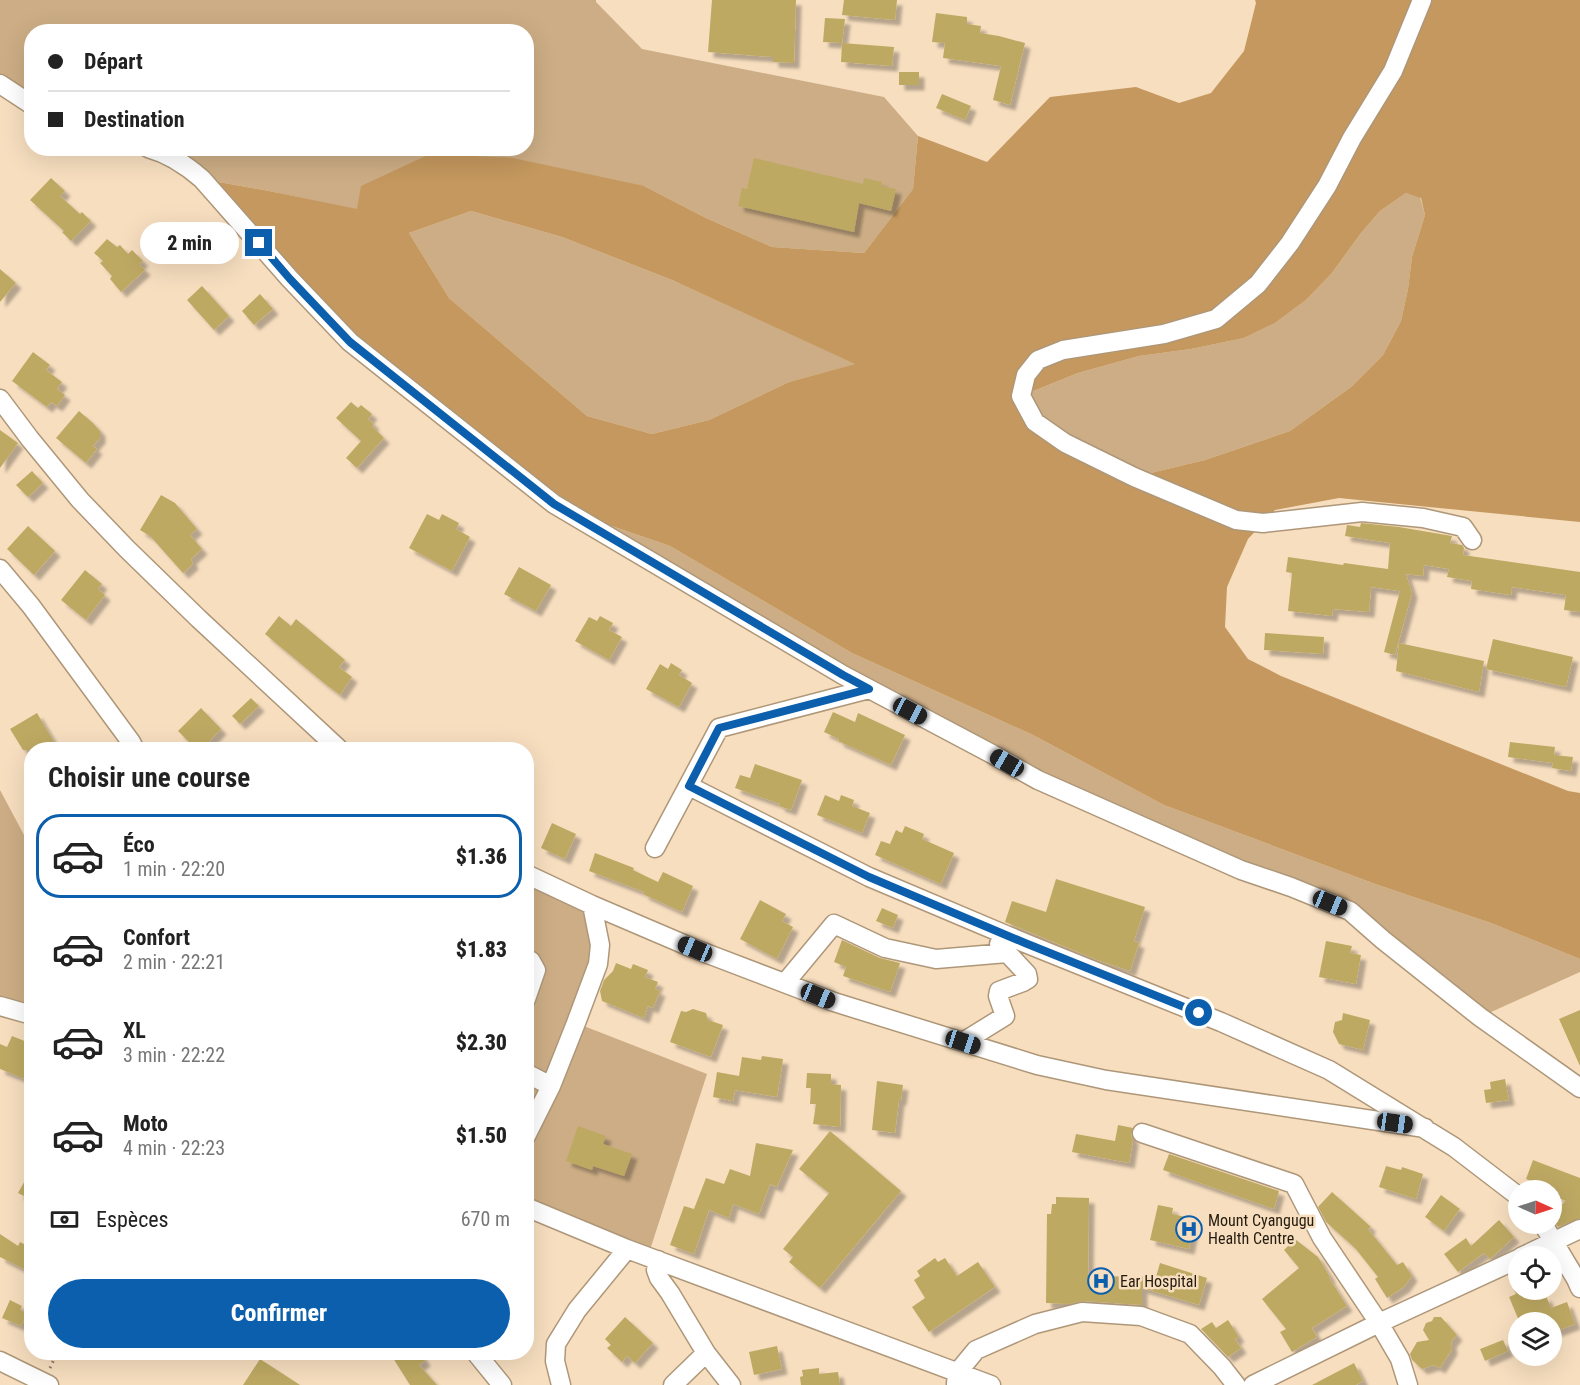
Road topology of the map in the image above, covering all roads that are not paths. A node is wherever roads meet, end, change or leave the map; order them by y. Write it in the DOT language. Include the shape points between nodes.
graph roads {
  1 [pos="1422,0"];
  2 [pos="0,84"];
  3 [pos="24,100"];
  4 [pos="169,156"];
  5 [pos="0,399"];
  6 [pos="1472,540"];
  7 [pos="0,569"];
  8 [pos="869,689"];
  9 [pos="131,742"];
  10 [pos="331,742"];
  11 [pos="689,786"];
  12 [pos="655,848"];
  13 [pos="534,878"];
  14 [pos="592,905"];
  15 [pos="982,925"];
  16 [pos="1007,953"];
  17 [pos="785,983"];
  18 [pos="0,1006"];
  19 [pos="24,1013"];
  20 [pos="963,1042"];
  21 [pos="534,1077"];
  22 [pos="550,1086"];
  23 [pos="1580,1088"];
  24 [pos="534,1119"];
  25 [pos="1425,1128"];
  26 [pos="1142,1133"];
  27 [pos="1508,1188"];
  28 [pos="534,1210"];
  29 [pos="1580,1229"];
  30 [pos="1549,1234"];
  31 [pos="1554,1242"];
  32 [pos="1546,1246"];
  33 [pos="627,1249"];
  34 [pos="658,1260"];
  35 [pos="1508,1264"];
  36 [pos="1580,1288"];
  37 [pos="1379,1323"];
  38 [pos="706,1353"];
  39 [pos="482,1360"];
  40 [pos="0,1361"];
  41 [pos="957,1379"];
  42 [pos="49,1385"];
  43 [pos="502,1385"];
  44 [pos="561,1385"];
  45 [pos="673,1385"];
  46 [pos="731,1385"];
  47 [pos="991,1385"];
  48 [pos="1236,1385"];
  49 [pos="1253,1385"];
  50 [pos="1408,1385"];
  1 -- 6 [label="street" via="1393,71 1327,186 1258,284 1216,319 1164,334 1063,350 1038,360 1026,375 1021,396 1035,422 1065,443 1236,520 1263,523 1362,512 1423,518 1463,527"];
  2 -- 3 [label="street"];
  4 -- 8 [label="street" via="202,179 350,342 554,504"];
  5 -- 10 [label="street" via="80,500 127,549"];
  7 -- 9 [label="street"];
  8 -- 11 [label="street" via="719,728"];
  8 -- 23 [label="street" via="1067,795 1241,870 1350,911 1480,1017"];
  11 -- 12 [label="street"];
  11 -- 15 [label="street" via="869,877"];
  13 -- 14 [label="street"];
  14 -- 17 [label="street"];
  14 -- 22 [label="street" via="600,945 598,964"];
  15 -- 16 [label="street"];
  15 -- 25 [label="street" via="1329,1070"];
  16 -- 17 [label="street" via="936,959 885,948 834,924"];
  16 -- 20 [label="street" via="1028,979 999,991 1005,1016"];
  17 -- 20 [label="street"];
  18 -- 19 [label="street"];
  20 -- 25 [label="street" via="1037,1065 1106,1080"];
  21 -- 22 [label="street"];
  22 -- 24 [label="street"];
  25 -- 27 [label="street"];
  26 -- 37 [label="street" via="1294,1184 1322,1238"];
  28 -- 33 [label="street"];
  29 -- 31 [label="street"];
  30 -- 31 [label="street"];
  31 -- 32 [label="street"];
  31 -- 36 [label="street"];
  33 -- 34 [label="street"];
  33 -- 44 [label="street" via="556,1344 555,1361"];
  34 -- 38 [label="street" via="659,1278"];
  34 -- 41 [label="street"];
  35 -- 37 [label="street"];
  37 -- 49 [label="street"];
  37 -- 50 [label="street" via="1400,1359"];
  38 -- 45 [label="street"];
  38 -- 46 [label="street"];
  39 -- 43 [label="street"];
  40 -- 42 [label="street"];
  41 -- 47 [label="street"];
  41 -- 48 [label="street" via="976,1350 1035,1324 1082,1312 1141,1316 1190,1334"];
}
